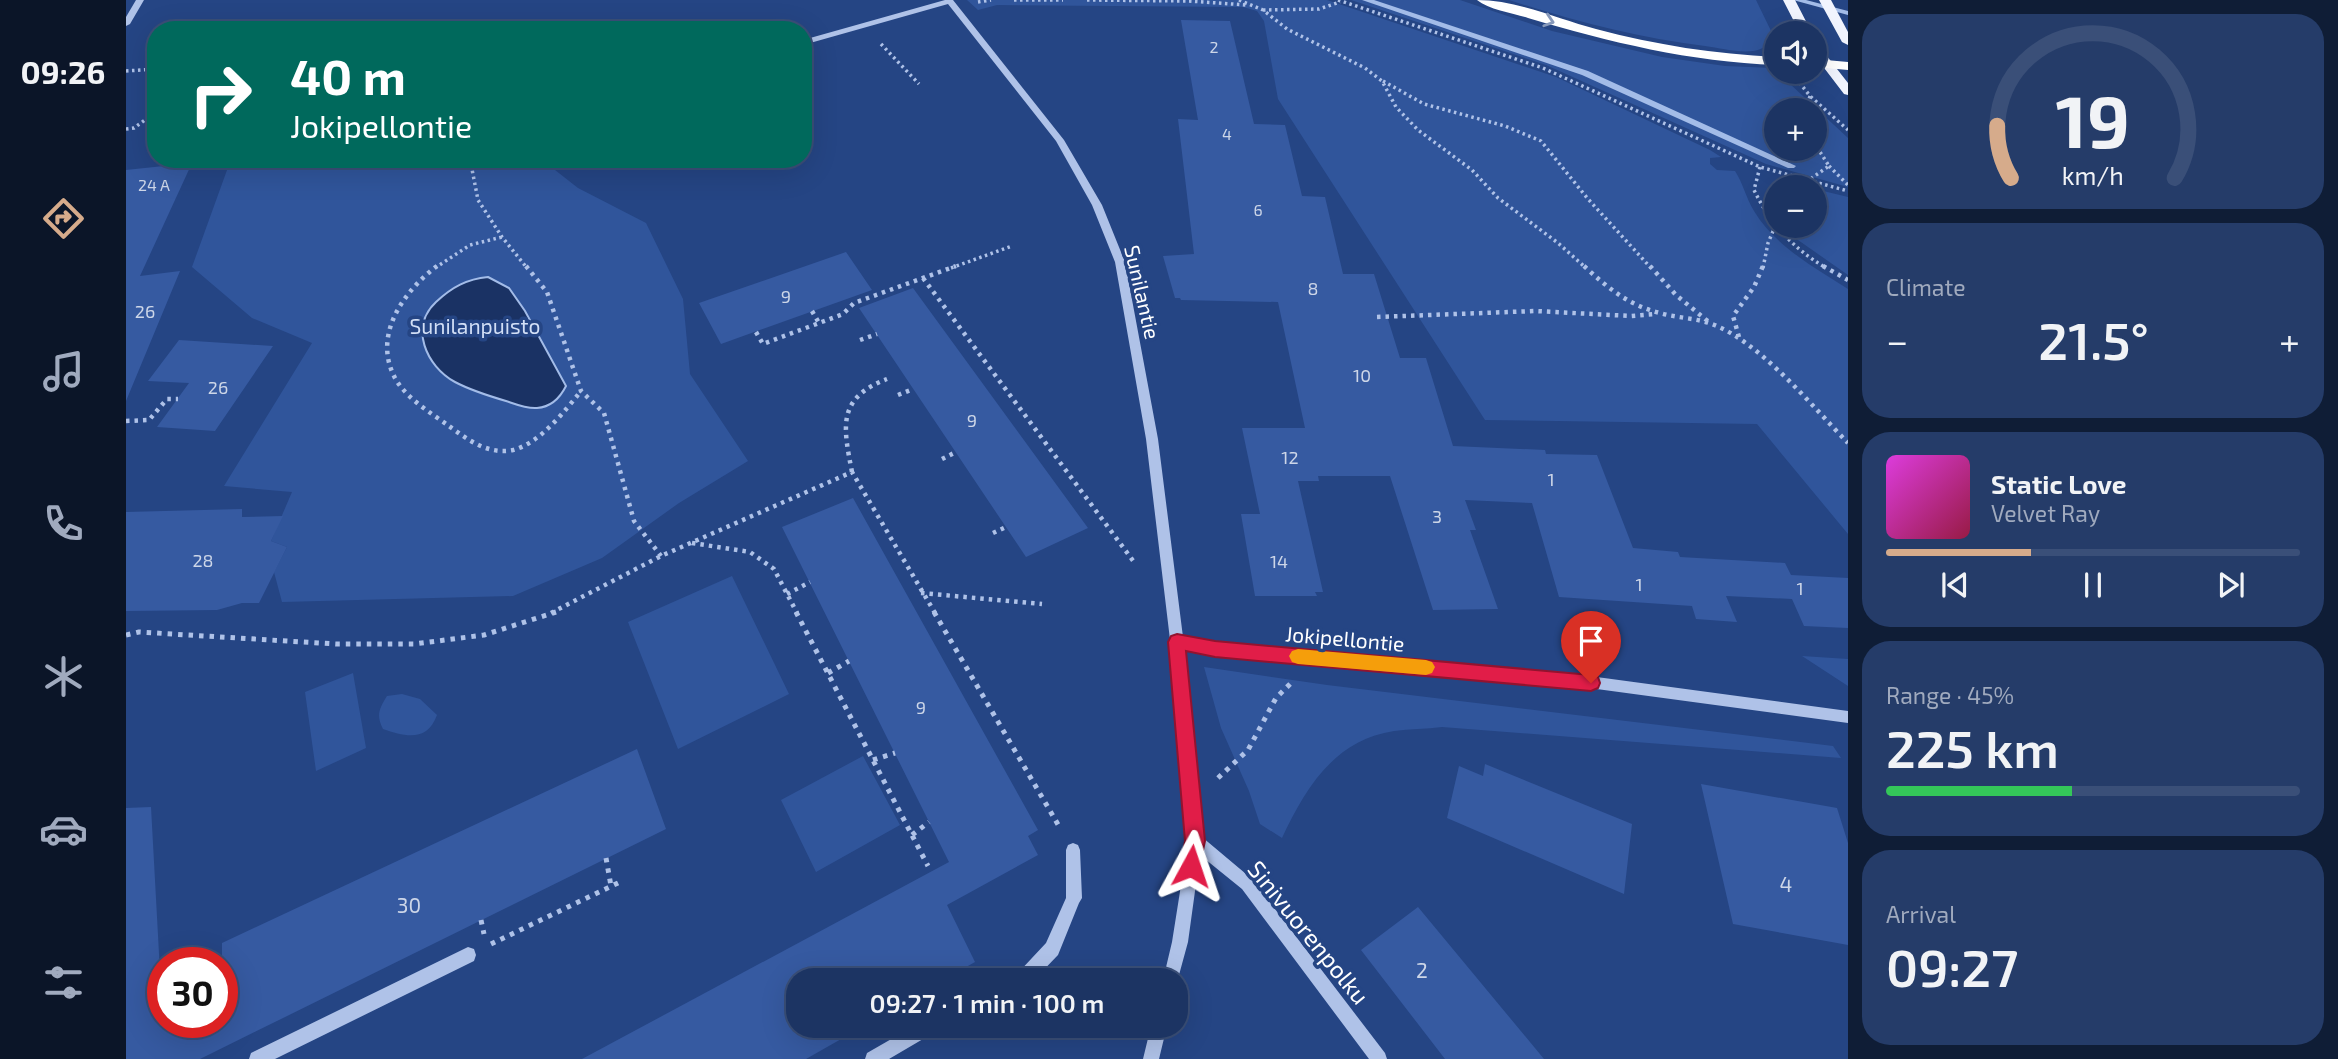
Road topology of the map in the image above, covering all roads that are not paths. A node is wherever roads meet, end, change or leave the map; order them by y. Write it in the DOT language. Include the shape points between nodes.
graph roads {
  1 [pos="140,0"];
  2 [pos="1484,0"];
  3 [pos="1789,0"];
  4 [pos="1825,0"];
  5 [pos="949,1"];
  6 [pos="1800,21"];
  7 [pos="126,24"];
  8 [pos="812,40"];
  9 [pos="1848,42"];
  10 [pos="1764,60"];
  11 [pos="1827,64"];
  12 [pos="1848,66"];
  13 [pos="1827,70"];
  14 [pos="1848,91"];
  15 [pos="1177,642"];
  16 [pos="1848,717"];
  17 [pos="1195,841"];
  18 [pos="1073,850"];
  19 [pos="468,955"];
  20 [pos="1034,968"];
  21 [pos="1174,968"];
  22 [pos="909,1038"];
  23 [pos="1156,1038"];
  24 [pos="257,1059"];
  25 [pos="873,1059"];
  26 [pos="1151,1059"];
  27 [pos="1379,1059"];
  1 -- 7 [label="street"];
  2 -- 10 [label="highway, one-way" via="1633,42"];
  3 -- 6 [label="main road"];
  4 -- 9 [label="main road"];
  5 -- 8 [label="street"];
  5 -- 15 [label="street, Sunilantie" via="1060,140 1097,205 1120,262 1152,439"];
  11 -- 12 [label="highway"];
  13 -- 14 [label="main road"];
  15 -- 16 [label="street, Jokipellontie" via="1567,679"];
  15 -- 17 [label="street"];
  17 -- 21 [label="street"];
  17 -- 27 [label="street, Sinivuorenpolku" via="1247,884"];
  18 -- 20 [label="street" via="1074,898 1052,949"];
  19 -- 24 [label="street"];
  22 -- 25 [label="street"];
  23 -- 26 [label="street"];
}
